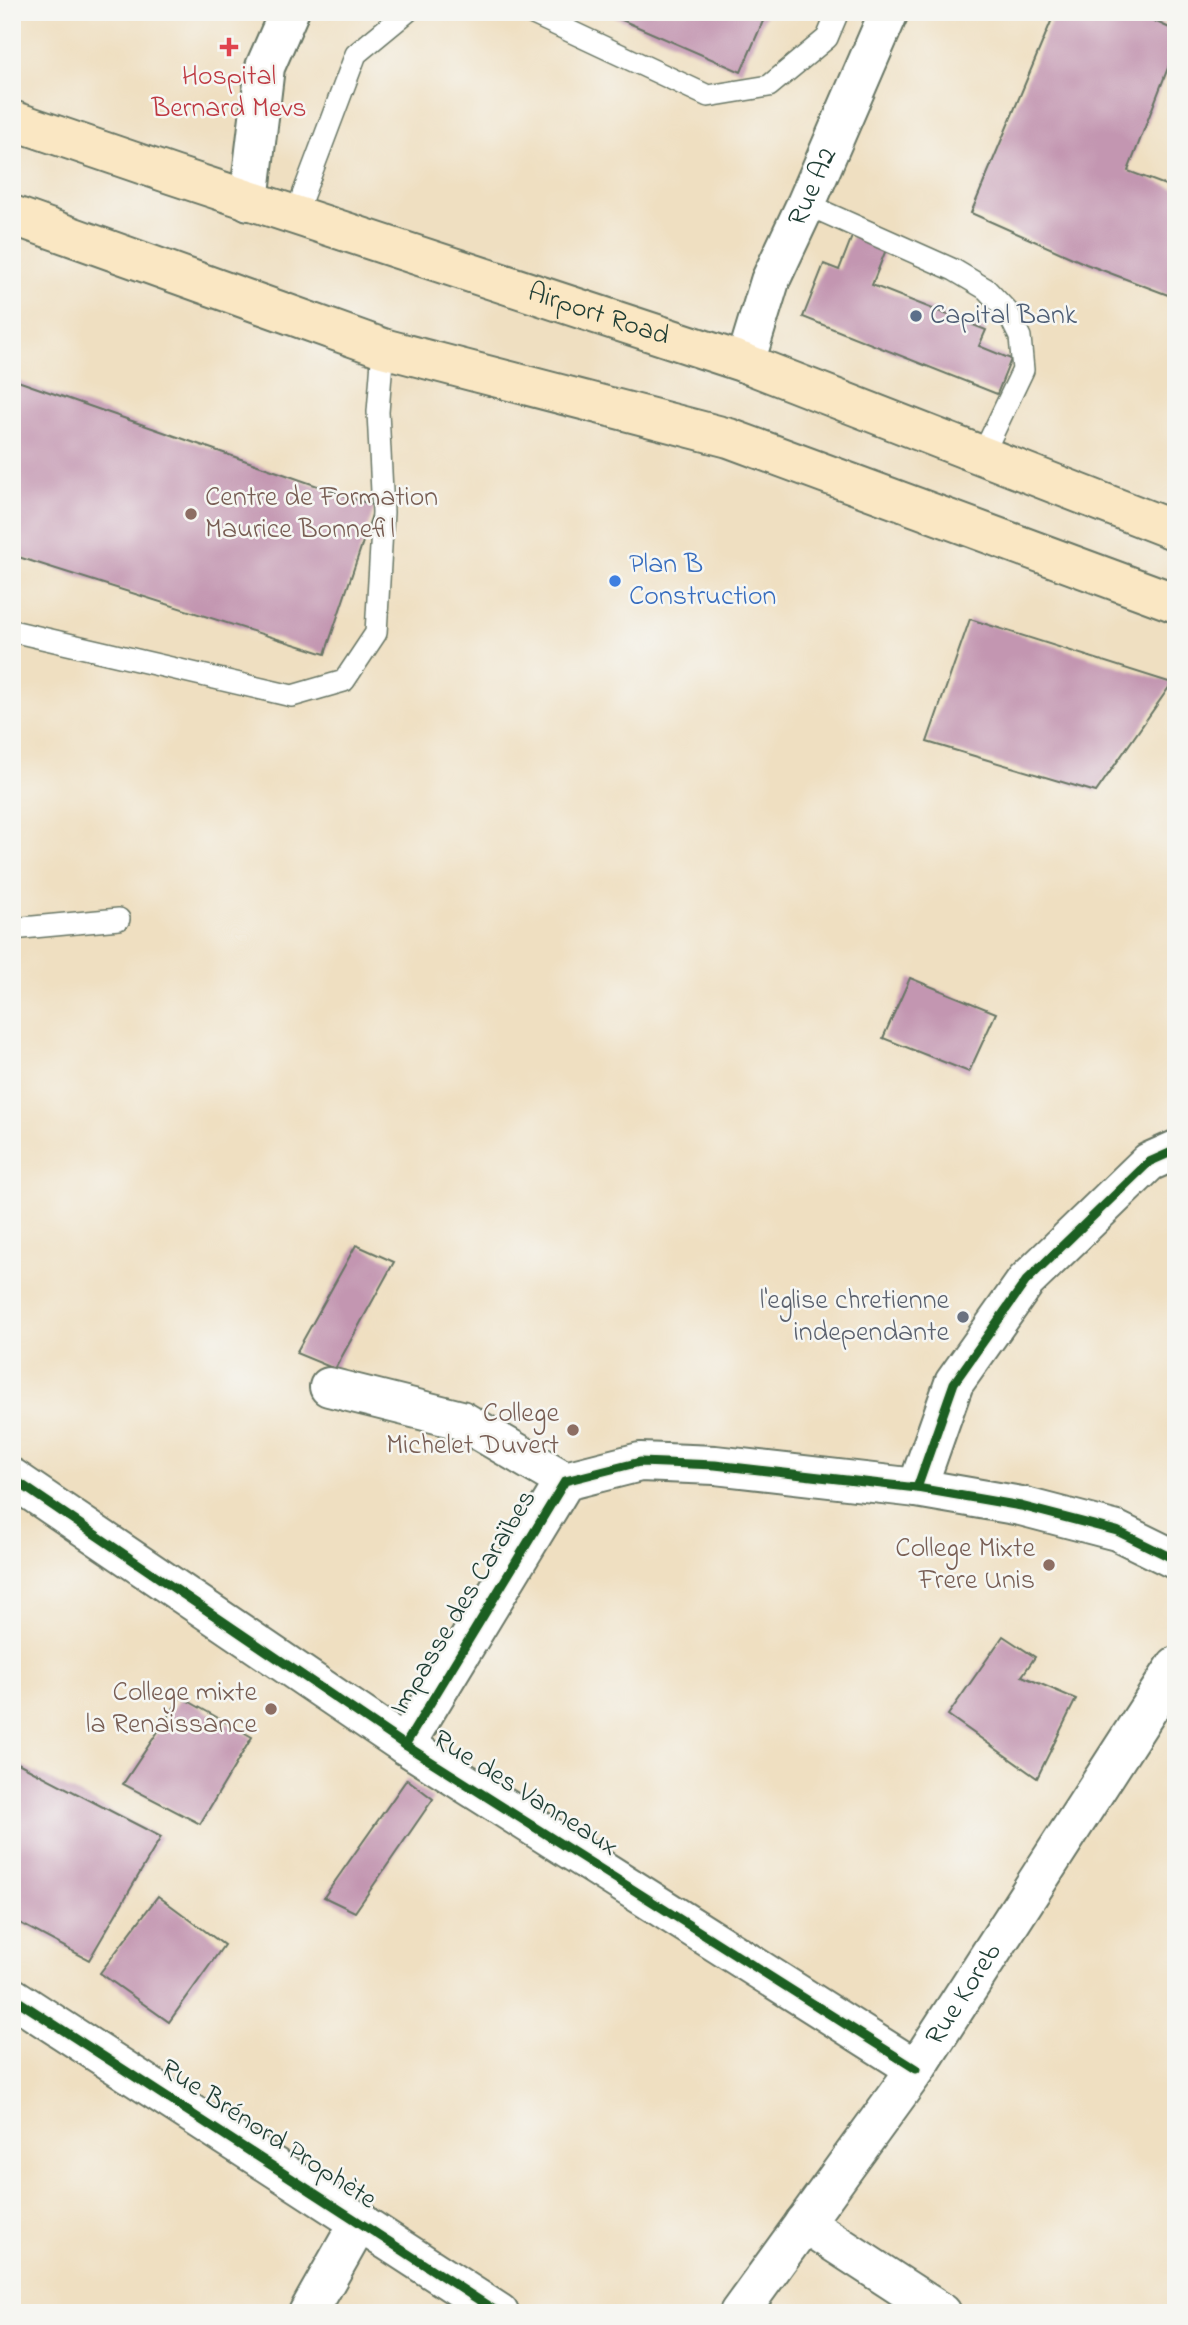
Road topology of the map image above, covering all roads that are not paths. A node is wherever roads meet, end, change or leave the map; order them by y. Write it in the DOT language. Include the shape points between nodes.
graph roads {
  1 [pos="289,12"];
  2 [pos="407,12"];
  3 [pos="528,12"];
  4 [pos="838,12"];
  5 [pos="889,12"];
  6 [pos="12,120"];
  7 [pos="249,201"];
  8 [pos="806,204"];
  9 [pos="12,215"];
  10 [pos="295,216"];
  11 [pos="383,348"];
  12 [pos="745,363"];
  13 [pos="982,456"];
  14 [pos="1176,531"];
  15 [pos="1176,603"];
  16 [pos="12,631"];
  17 [pos="119,919"];
  18 [pos="12,929"];
  19 [pos="1176,1150"];
  20 [pos="330,1387"];
  21 [pos="12,1478"];
  22 [pos="565,1481"];
  23 [pos="917,1488"];
  24 [pos="1176,1560"];
  25 [pos="1176,1666"];
  26 [pos="405,1745"];
  27 [pos="12,1997"];
  28 [pos="916,2069"];
  29 [pos="360,2221"];
  30 [pos="804,2223"];
  31 [pos="308,2313"];
  32 [pos="499,2313"];
  33 [pos="739,2313"];
  34 [pos="942,2313"];
  1 -- 7 [label="street" via="265,66"];
  2 -- 10 [label="lane" via="356,54"];
  3 -- 4 [label="lane" via="708,96 769,86 827,38"];
  5 -- 8 [label="street, Rue A2"];
  6 -- 7 [label="main road, Airport Road"];
  7 -- 10 [label="main road, Airport Road"];
  8 -- 12 [label="street, Rue A2" via="770,281"];
  8 -- 13 [label="lane" via="954,270 986,289 1007,311 1020,337 1023,370"];
  9 -- 11 [label="main road"];
  10 -- 12 [label="main road, Airport Road"];
  11 -- 15 [label="main road" via="729,438"];
  11 -- 16 [label="lane" via="378,412 383,512 376,633 344,681 292,696"];
  12 -- 13 [label="main road, Airport Road"];
  13 -- 14 [label="main road, Airport Road"];
  17 -- 18 [label="lane"];
  19 -- 23 [label="street" via="1149,1162 1026,1281 954,1383"];
  20 -- 22 [label="street" via="461,1420"];
  21 -- 26 [label="street, Rue des Vanneaux"];
  22 -- 23 [label="street, Impasse des Caraïbes" via="639,1462 715,1465"];
  22 -- 26 [label="street, Impasse des Caraïbes"];
  23 -- 24 [label="street, Impasse des Caraïbes" via="1021,1506 1117,1531"];
  25 -- 28 [label="street, Rue Koreb"];
  26 -- 28 [label="street, Rue des Vanneaux"];
  27 -- 29 [label="street, Rue Brénord Prophète"];
  28 -- 30 [label="street, Rue Koreb"];
  29 -- 31 [label="street"];
  29 -- 32 [label="street, Rue Brénord Prophète"];
  30 -- 33 [label="street, Rue Koreb"];
  30 -- 34 [label="street"];
}
